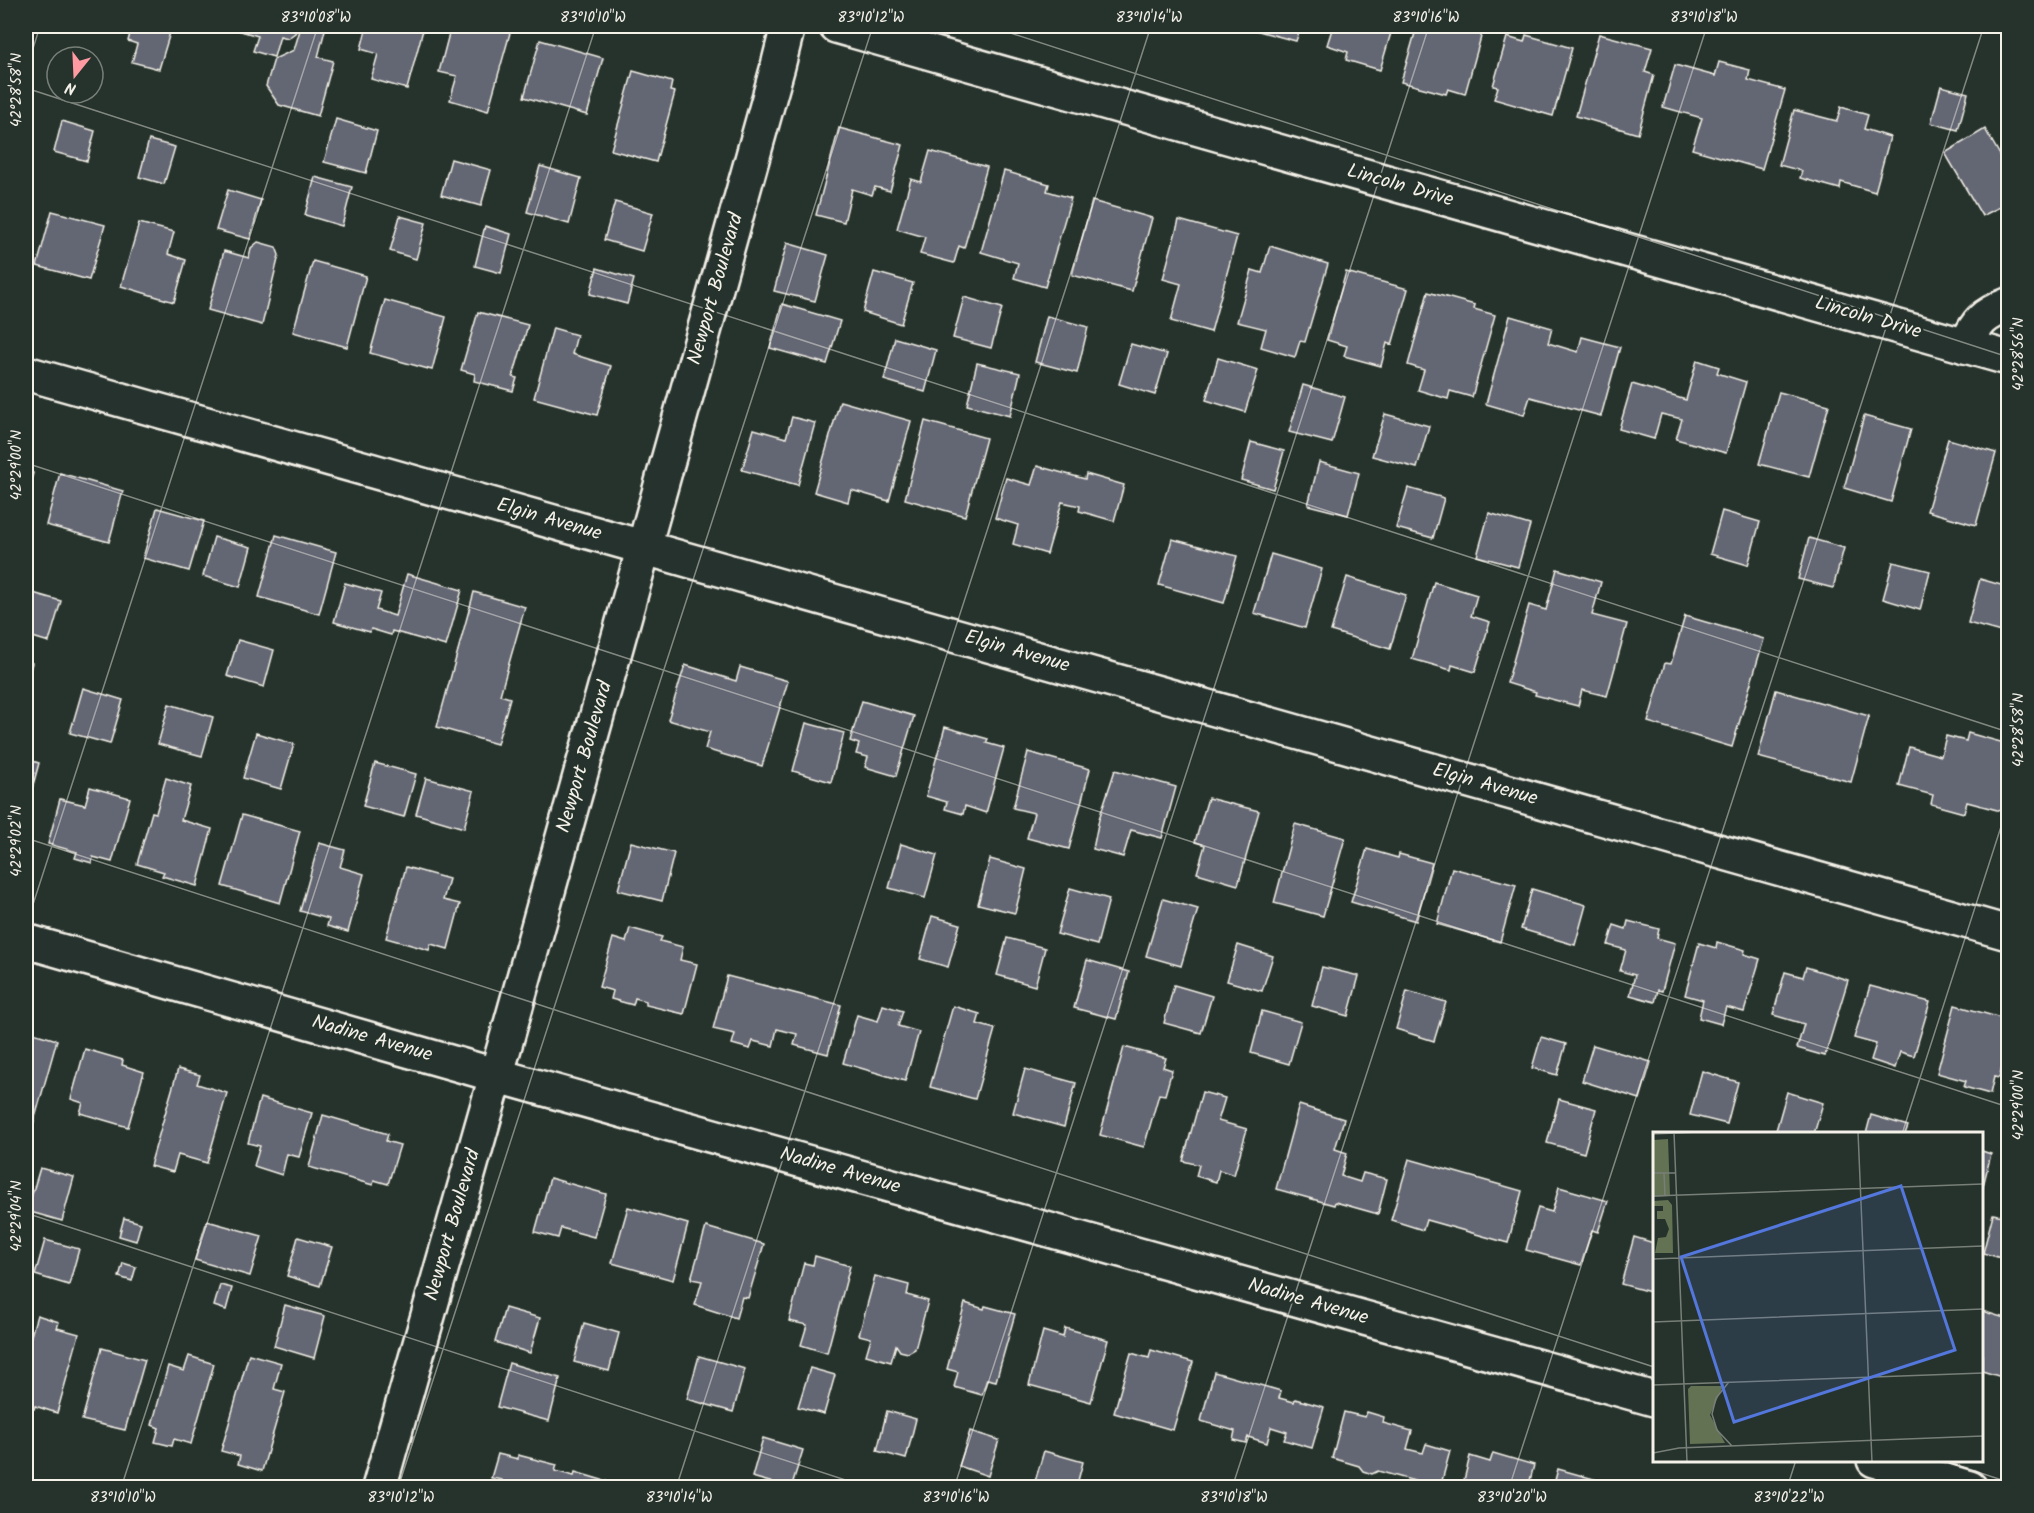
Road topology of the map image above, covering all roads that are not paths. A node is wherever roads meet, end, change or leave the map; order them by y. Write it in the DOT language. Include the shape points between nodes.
graph roads {
  1 [pos="788,26"];
  2 [pos="836,26"];
  3 [pos="2008,305"];
  4 [pos="1965,346"];
  5 [pos="2008,358"];
  6 [pos="26,373"];
  7 [pos="644,547"];
  8 [pos="2008,933"];
  9 [pos="26,941"];
  10 [pos="495,1075"];
  11 [pos="1653,1399"];
  12 [pos="1878,1462"];
  13 [pos="379,1488"];
  14 [pos="1970,1488"];
  1 -- 7 [label="street, Newport Boulevard"];
  2 -- 4 [label="street, Lincoln Drive"];
  3 -- 4 [label="street" via="1978,321"];
  4 -- 5 [label="street, Lincoln Drive"];
  6 -- 7 [label="street, Elgin Avenue"];
  7 -- 8 [label="street, Elgin Avenue"];
  7 -- 10 [label="street, Newport Boulevard"];
  9 -- 10 [label="street, Nadine Avenue"];
  10 -- 11 [label="street, Nadine Avenue"];
  10 -- 13 [label="street, Newport Boulevard"];
  12 -- 14 [label="street"];
}
